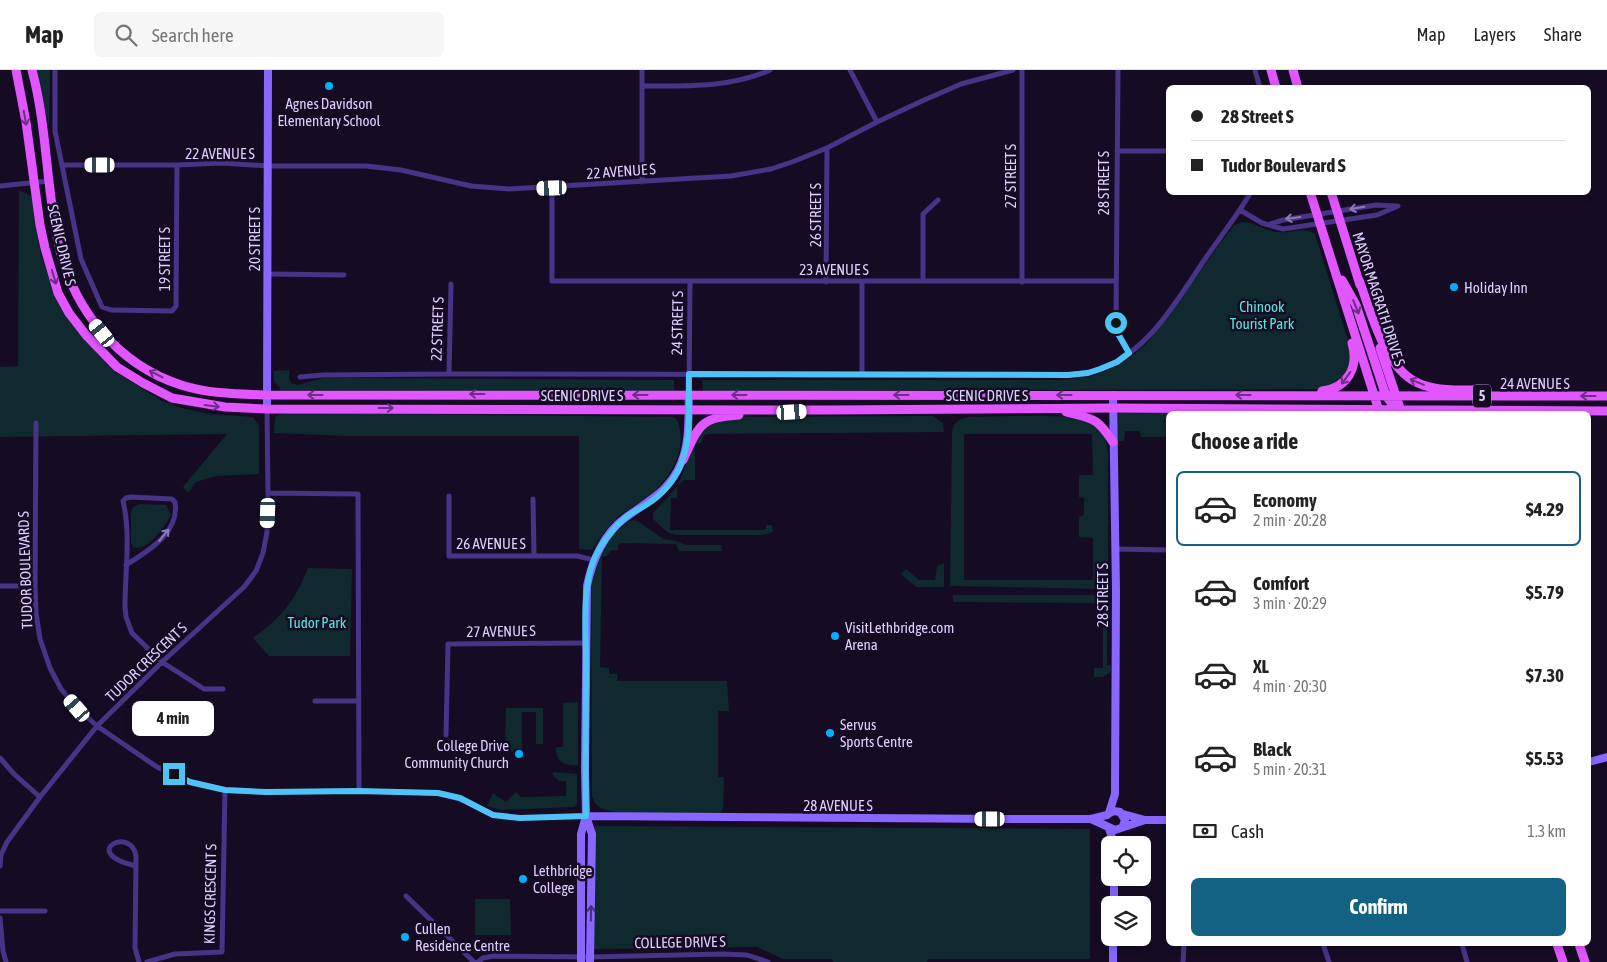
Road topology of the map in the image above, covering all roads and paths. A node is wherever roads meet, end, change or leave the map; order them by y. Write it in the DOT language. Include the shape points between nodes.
graph roads {
  1 [pos="16,70"];
  2 [pos="32,70"];
  3 [pos="55,70"];
  4 [pos="268,70"];
  5 [pos="642,70"];
  6 [pos="770,70"];
  7 [pos="850,70"];
  8 [pos="1013,70"];
  9 [pos="1022,70"];
  10 [pos="1118,70"];
  11 [pos="1255,70"];
  12 [pos="1271,70"];
  13 [pos="1292,70"];
  14 [pos="1259,85"];
  15 [pos="1275,85"];
  16 [pos="1297,85"];
  17 [pos="642,86"];
  18 [pos="876,122"];
  19 [pos="827,148"];
  20 [pos="1117,151"];
  21 [pos="1166,151"];
  22 [pos="62,165"];
  23 [pos="177,165"];
  24 [pos="268,166"];
  25 [pos="35,182"];
  26 [pos="50,182"];
  27 [pos="642,182"];
  28 [pos="0,186"];
  29 [pos="552,188"];
  30 [pos="1248,195"];
  31 [pos="1311,195"];
  32 [pos="1331,195"];
  33 [pos="938,200"];
  34 [pos="1240,210"];
  35 [pos="1336,211"];
  36 [pos="1317,215"];
  37 [pos="1340,221"];
  38 [pos="1320,224"];
  39 [pos="1269,225"];
  40 [pos="1333,265"];
  41 [pos="268,274"];
  42 [pos="344,275"];
  43 [pos="1358,280"];
  44 [pos="923,281"];
  45 [pos="1116,281"];
  46 [pos="1338,281"];
  47 [pos="690,282"];
  48 [pos="826,282"];
  49 [pos="862,282"];
  50 [pos="1022,282"];
  51 [pos="451,284"];
  52 [pos="102,307"];
  53 [pos="1129,353"];
  54 [pos="449,374"];
  55 [pos="689,374"];
  56 [pos="862,375"];
  57 [pos="300,377"];
  58 [pos="267,395"];
  59 [pos="689,395"];
  60 [pos="1113,395"];
  61 [pos="1292,395"];
  62 [pos="1374,396"];
  63 [pos="1390,396"];
  64 [pos="1570,396"];
  65 [pos="1607,396"];
  66 [pos="267,408"];
  67 [pos="1051,408"];
  68 [pos="1113,408"];
  69 [pos="688,409"];
  70 [pos="1258,409"];
  71 [pos="828,410"];
  72 [pos="1481,410"];
  73 [pos="1283,411"];
  74 [pos="1342,411"];
  75 [pos="1384,411"];
  76 [pos="1400,411"];
  77 [pos="1441,411"];
  78 [pos="1607,411"];
  79 [pos="36,423"];
  80 [pos="1113,442"];
  81 [pos="683,460"];
  82 [pos="268,494"];
  83 [pos="449,496"];
  84 [pos="533,499"];
  85 [pos="1116,550"];
  86 [pos="1166,550"];
  87 [pos="534,555"];
  88 [pos="594,560"];
  89 [pos="126,565"];
  90 [pos="0,586"];
  91 [pos="35,586"];
  92 [pos="586,643"];
  93 [pos="162,662"];
  94 [pos="223,689"];
  95 [pos="359,700"];
  96 [pos="315,701"];
  97 [pos="97,726"];
  98 [pos="446,735"];
  99 [pos="1607,757"];
  100 [pos="0,758"];
  101 [pos="1591,761"];
  102 [pos="225,790"];
  103 [pos="359,791"];
  104 [pos="1115,794"];
  105 [pos="40,797"];
  106 [pos="1122,813"];
  107 [pos="1108,814"];
  108 [pos="586,816"];
  109 [pos="1091,819"];
  110 [pos="1145,820"];
  111 [pos="1166,820"];
  112 [pos="1108,827"];
  113 [pos="1121,828"];
  114 [pos="1111,836"];
  115 [pos="1118,836"];
  116 [pos="0,866"];
  117 [pos="136,866"];
  118 [pos="406,896"];
  119 [pos="0,911"];
  120 [pos="45,911"];
  121 [pos="0,918"];
  122 [pos="1113,946"];
  123 [pos="1184,946"];
  124 [pos="1324,946"];
  125 [pos="1463,946"];
  126 [pos="1558,946"];
  127 [pos="1580,946"];
  128 [pos="581,959"];
  129 [pos="590,960"];
  130 [pos="6,962"];
  131 [pos="139,962"];
  132 [pos="147,962"];
  133 [pos="476,962"];
  134 [pos="768,962"];
  135 [pos="1113,962"];
  136 [pos="1184,962"];
  137 [pos="1329,962"];
  138 [pos="1467,962"];
  139 [pos="1563,962"];
  140 [pos="1585,962"];
  1 -- 25 [label="main road, SCENIC DRIVE S, one-way"];
  2 -- 26 [label="main road, SCENIC DRIVE S"];
  3 -- 22 [label="street, SCENIC DRIVE S" via="55,131"];
  4 -- 24 [label="street, 20 STREET S"];
  5 -- 17 [label="street"];
  6 -- 17 [label="street" via="724,84"];
  7 -- 18 [label="street"];
  8 -- 18 [label="street, 22 AVENUE S" via="961,84"];
  9 -- 50 [label="street, 27 STREET S"];
  10 -- 20 [label="street, 28 STREET S"];
  11 -- 14 [label="street"];
  12 -- 15 [label="main road"];
  13 -- 16 [label="main road"];
  17 -- 27 [label="street"];
  18 -- 19 [label="street, 22 AVENUE S"];
  19 -- 27 [label="street, 22 AVENUE S" via="749,174"];
  19 -- 48 [label="street, 26 STREET S"];
  20 -- 21 [label="street"];
  20 -- 45 [label="street, 28 STREET S"];
  22 -- 23 [label="street, 22 AVENUE S"];
  22 -- 52 [label="street, SCENIC DRIVE S" via="81,260"];
  23 -- 24 [label="street, 22 AVENUE S"];
  23 -- 52 [label="street, 19 STREET S" via="176,306 172,311"];
  24 -- 29 [label="street, 22 AVENUE S" via="366,166 401,170 471,186"];
  24 -- 41 [label="street, 20 STREET S"];
  25 -- 26 [label="street"];
  25 -- 28 [label="street"];
  25 -- 66 [label="main road, SCENIC DRIVE S, one-way" via="42,233 58,292 86,335 117,367 172,398 225,407"];
  58 -- 26 [label="main road, SCENIC DRIVE S, one-way" via="221,393 180,385 147,370 102,333 78,300 71,284 58,242"];
  27 -- 29 [label="street, 22 AVENUE S"];
  29 -- 47 [label="street, 23 AVENUE S" via="552,281"];
  30 -- 34 [label="street"];
  31 -- 36 [label="main road"];
  32 -- 35 [label="main road, MAYOR MAGRATH DRIVE S"];
  33 -- 44 [label="street" via="923,214"];
  34 -- 39 [label="street"];
  34 -- 53 [label="street" via="1146,341"];
  35 -- 36 [label="street"];
  35 -- 37 [label="main road, MAYOR MAGRATH DRIVE S"];
  37 -- 35 [label="street, one-way" via="1377,215 1398,206 1376,205"];
  36 -- 38 [label="main road"];
  36 -- 39 [label="street, one-way"];
  37 -- 38 [label="street"];
  37 -- 43 [label="main road, MAYOR MAGRATH DRIVE S"];
  38 -- 39 [label="street" via="1283,229"];
  38 -- 40 [label="main road"];
  40 -- 46 [label="main road"];
  40 -- 63 [label="main road, one-way" via="1356,305"];
  41 -- 42 [label="street"];
  41 -- 58 [label="street, 20 STREET S"];
  43 -- 63 [label="main road, MAYOR MAGRATH DRIVE S"];
  64 -- 43 [label="main road, one-way" via="1438,388 1409,379 1400,372 1384,347"];
  44 -- 49 [label="street, 23 AVENUE S"];
  44 -- 50 [label="street, 23 AVENUE S"];
  45 -- 50 [label="street, 23 AVENUE S"];
  45 -- 53 [label="street, 28 STREET S" via="1116,330"];
  46 -- 61 [label="main road, one-way" via="1354,347 1354,366 1337,388"];
  46 -- 62 [label="main road"];
  47 -- 48 [label="street, 23 AVENUE S"];
  47 -- 55 [label="street, 24 STREET S"];
  48 -- 49 [label="street, 23 AVENUE S"];
  49 -- 56 [label="street"];
  51 -- 54 [label="street, 22 STREET S"];
  53 -- 56 [label="street, SCENIC DRIVE S" via="1100,369 1068,375"];
  54 -- 55 [label="street, SCENIC DRIVE S"];
  54 -- 57 [label="street, SCENIC DRIVE S"];
  55 -- 56 [label="street, SCENIC DRIVE S"];
  55 -- 59 [label="street, 24 STREET S"];
  59 -- 58 [label="main road, SCENIC DRIVE S, one-way"];
  58 -- 66 [label="street, 20 STREET S"];
  60 -- 59 [label="main road, SCENIC DRIVE S, one-way"];
  59 -- 69 [label="street"];
  61 -- 60 [label="main road, SCENIC DRIVE S, one-way"];
  60 -- 68 [label="street, 28 STREET S"];
  61 -- 62 [label="main road, SCENIC DRIVE S"];
  62 -- 63 [label="main road, 24 AVENUE S / 5"];
  62 -- 75 [label="main road" via="1381,399"];
  63 -- 64 [label="main road, 24 AVENUE S / 5"];
  63 -- 76 [label="main road"];
  65 -- 64 [label="main road, 24 AVENUE S / 5, one-way"];
  66 -- 69 [label="main road, SCENIC DRIVE S, one-way"];
  66 -- 82 [label="street, TUDOR CRESCENT S"];
  67 -- 68 [label="main road, SCENIC DRIVE S"];
  67 -- 71 [label="main road, SCENIC DRIVE S"];
  67 -- 80 [label="main road" via="1092,418"];
  68 -- 70 [label="main road, SCENIC DRIVE S"];
  68 -- 80 [label="street, 28 STREET S"];
  69 -- 71 [label="main road, SCENIC DRIVE S"];
  69 -- 81 [label="street"];
  70 -- 73 [label="main road"];
  70 -- 74 [label="main road, SCENIC DRIVE S"];
  71 -- 81 [label="main road" via="712,418 700,427"];
  72 -- 77 [label="main road, 24 AVENUE S / 5"];
  72 -- 78 [label="main road, 24 AVENUE S / 5"];
  79 -- 91 [label="street, TUDOR BOULEVARD S"];
  80 -- 85 [label="street, 28 STREET S"];
  81 -- 88 [label="street" via="664,490 624,519"];
  82 -- 93 [label="street, TUDOR CRESCENT S" via="264,552 256,570 244,587"];
  82 -- 95 [label="street" via="358,494"];
  83 -- 87 [label="street, 26 AVENUE S" via="449,556"];
  84 -- 87 [label="street"];
  85 -- 86 [label="street"];
  85 -- 104 [label="street, 28 STREET S"];
  87 -- 88 [label="street, 26 AVENUE S" via="577,556"];
  88 -- 92 [label="street" via="587,586"];
  89 -- 89 [label="street, one-way" via="153,548 166,533 175,513 172,499 124,499"];
  89 -- 93 [label="street" via="125,607 129,626 136,638"];
  90 -- 91 [label="street"];
  91 -- 97 [label="street, TUDOR BOULEVARD S" via="40,639 50,668 69,699"];
  92 -- 98 [label="street, 27 AVENUE S" via="448,644"];
  92 -- 108 [label="street"];
  93 -- 94 [label="street" via="204,689"];
  93 -- 97 [label="street, TUDOR CRESCENT S"];
  95 -- 96 [label="street"];
  95 -- 103 [label="street"];
  97 -- 102 [label="street, TUDOR BOULEVARD S" via="157,767 190,782"];
  97 -- 105 [label="street, TUDOR CRESCENT S"];
  99 -- 101 [label="street"];
  100 -- 105 [label="street"];
  102 -- 103 [label="street, TUDOR BOULEVARD S"];
  102 -- 132 [label="street, KINGS CRESCENT S" via="222,952 175,954"];
  103 -- 108 [label="street, TUDOR BOULEVARD S" via="438,793 460,798 506,818"];
  104 -- 106 [label="street"];
  104 -- 107 [label="street"];
  105 -- 116 [label="street, TUDOR CRESCENT S" via="7,842"];
  106 -- 107 [label="street" via="1114,811"];
  106 -- 110 [label="street"];
  106 -- 113 [label="street" via="1125,820"];
  107 -- 109 [label="street"];
  107 -- 112 [label="street"];
  108 -- 109 [label="street, 28 AVENUE S"];
  108 -- 128 [label="street" via="581,834"];
  129 -- 108 [label="street, one-way" via="592,834"];
  109 -- 112 [label="street"];
  110 -- 111 [label="street"];
  110 -- 113 [label="street"];
  112 -- 113 [label="street"];
  112 -- 114 [label="street"];
  113 -- 115 [label="street"];
  117 -- 117 [label="street" via="133,849 121,842 111,844 110,855"];
  117 -- 131 [label="street" via="135,948"];
  118 -- 133 [label="street"];
  119 -- 120 [label="street"];
  121 -- 130 [label="street"];
  122 -- 135 [label="street"];
  123 -- 136 [label="street"];
  124 -- 137 [label="street"];
  125 -- 138 [label="street"];
  126 -- 139 [label="main road"];
  127 -- 140 [label="main road"];
  128 -- 129 [label="street, COLLEGE DRIVE S"];
  128 -- 133 [label="street, COLLEGE DRIVE S" via="493,956"];
  129 -- 134 [label="street, COLLEGE DRIVE S" via="723,954 747,955"];
}
